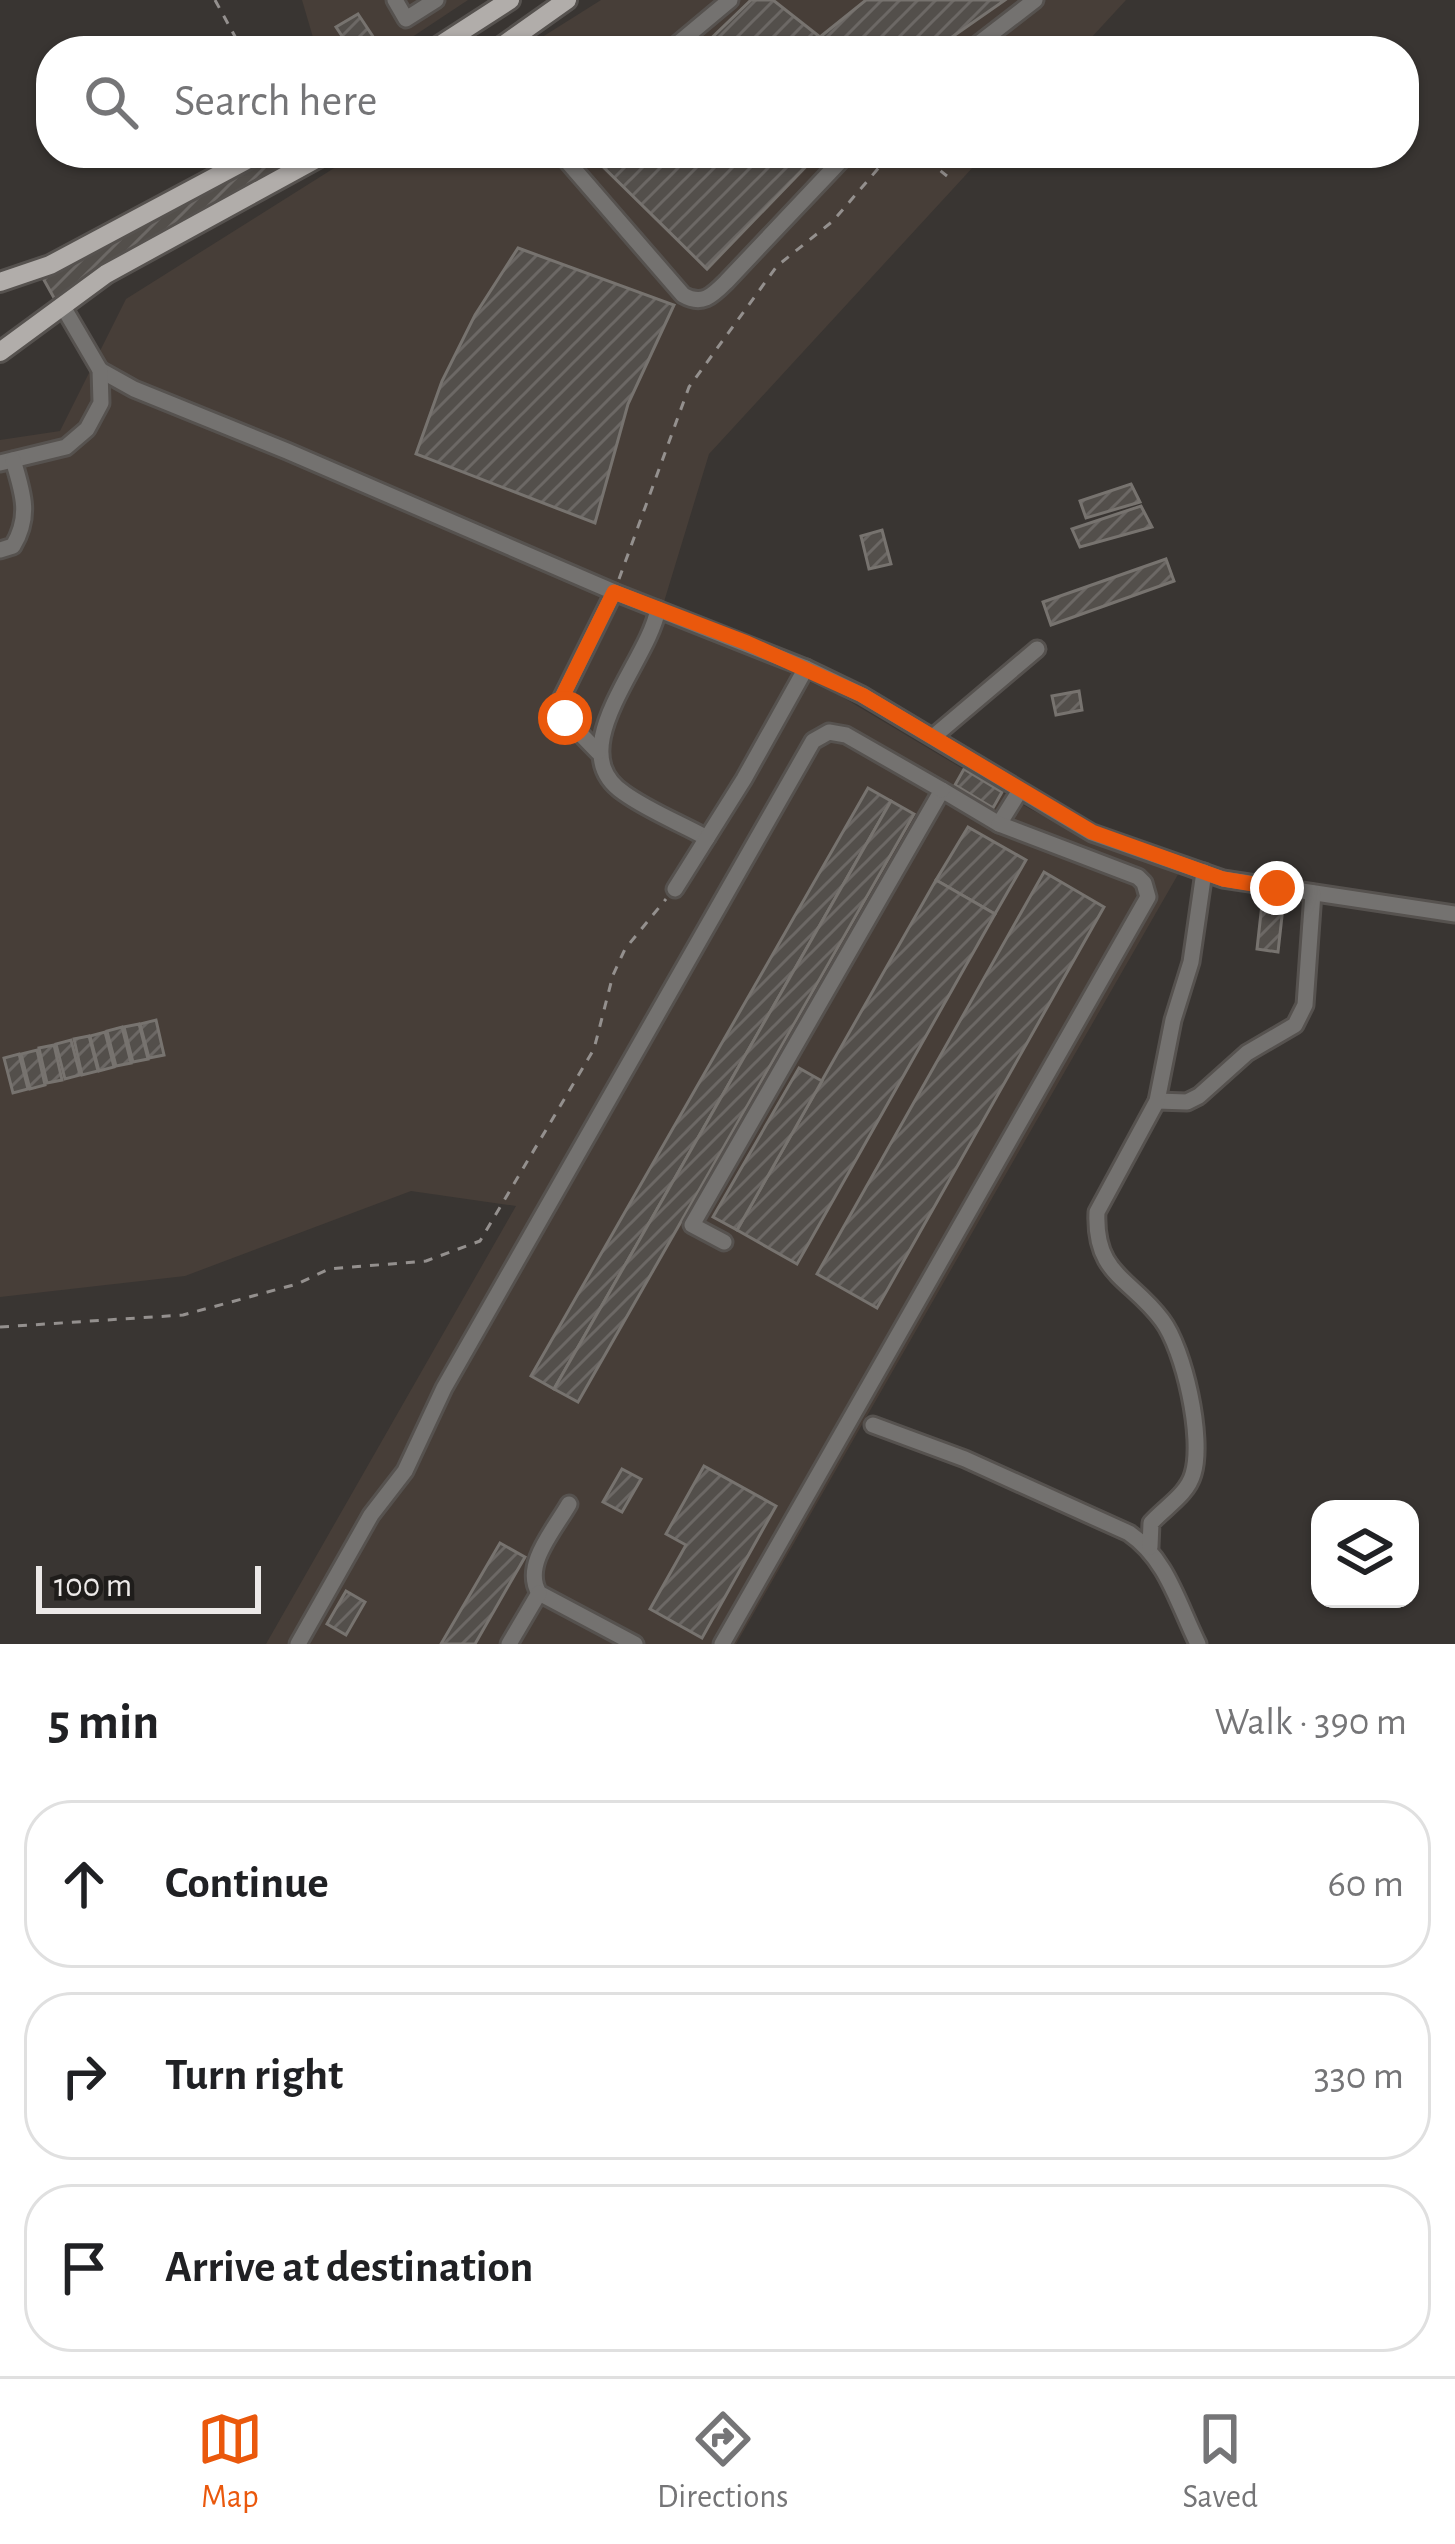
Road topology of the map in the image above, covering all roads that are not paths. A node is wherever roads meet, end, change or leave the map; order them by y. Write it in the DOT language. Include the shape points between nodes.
graph roads {
  1 [pos="395,0"];
  2 [pos="436,0"];
  3 [pos="510,0"];
  4 [pos="567,0"];
  5 [pos="730,0"];
  6 [pos="1035,0"];
  7 [pos="454,36"];
  8 [pos="516,36"];
  9 [pos="687,36"];
  10 [pos="988,36"];
  11 [pos="232,168"];
  12 [pos="300,168"];
  13 [pos="573,168"];
  14 [pos="834,168"];
  15 [pos="0,282"];
  16 [pos="62,305"];
  17 [pos="0,352"];
  18 [pos="100,370"];
  19 [pos="7,462"];
  20 [pos="0,550"];
  21 [pos="614,592"];
  22 [pos="658,609"];
  23 [pos="1036,649"];
  24 [pos="806,668"];
  25 [pos="933,737"];
  26 [pos="598,752"];
  27 [pos="942,790"];
  28 [pos="1019,792"];
  29 [pos="999,824"];
  30 [pos="707,838"];
  31 [pos="1204,872"];
  32 [pos="675,889"];
  33 [pos="1313,893"];
  34 [pos="1455,914"];
  35 [pos="1157,1101"];
  36 [pos="724,1243"];
  37 [pos="873,1426"];
  38 [pos="569,1504"];
  39 [pos="1150,1547"];
  40 [pos="539,1593"];
  41 [pos="298,1644"];
  42 [pos="509,1644"];
  43 [pos="635,1644"];
  44 [pos="722,1644"];
  45 [pos="1198,1644"];
  1 -- 2 [label="street" via="406,19"];
  3 -- 7 [label="main road"];
  4 -- 8 [label="main road"];
  5 -- 9 [label="street"];
  6 -- 10 [label="street"];
  11 -- 15 [label="main road" via="50,265"];
  12 -- 16 [label="main road"];
  13 -- 14 [label="street" via="682,295 698,301 710,298"];
  16 -- 17 [label="main road"];
  16 -- 18 [label="street"];
  18 -- 19 [label="street" via="101,403 87,429 66,447"];
  18 -- 21 [label="street"];
  19 -- 20 [label="street" via="25,501 25,527"];
  21 -- 22 [label="street"];
  21 -- 26 [label="street" via="562,697 565,718"];
  22 -- 24 [label="street"];
  22 -- 26 [label="street"];
  23 -- 25 [label="street"];
  24 -- 25 [label="street"];
  24 -- 30 [label="street"];
  25 -- 28 [label="street"];
  26 -- 30 [label="street" via="622,792"];
  27 -- 29 [label="street"];
  27 -- 36 [label="street" via="692,1225"];
  27 -- 41 [label="street" via="847,735 829,732 813,741 455,1368 405,1471"];
  28 -- 29 [label="street"];
  28 -- 31 [label="street" via="1092,832"];
  29 -- 44 [label="street" via="1138,878 1148,897"];
  30 -- 32 [label="street"];
  31 -- 33 [label="street"];
  31 -- 35 [label="street"];
  33 -- 34 [label="street"];
  33 -- 35 [label="street" via="1300,1018 1199,1096"];
  35 -- 39 [label="street" via="1106,1193 1096,1233 1113,1274 1164,1322 1194,1417 1193,1475 1151,1523"];
  37 -- 39 [label="street" via="965,1459"];
  38 -- 40 [label="street" via="534,1566"];
  39 -- 45 [label="street"];
  40 -- 42 [label="street"];
  40 -- 43 [label="street"];
}
